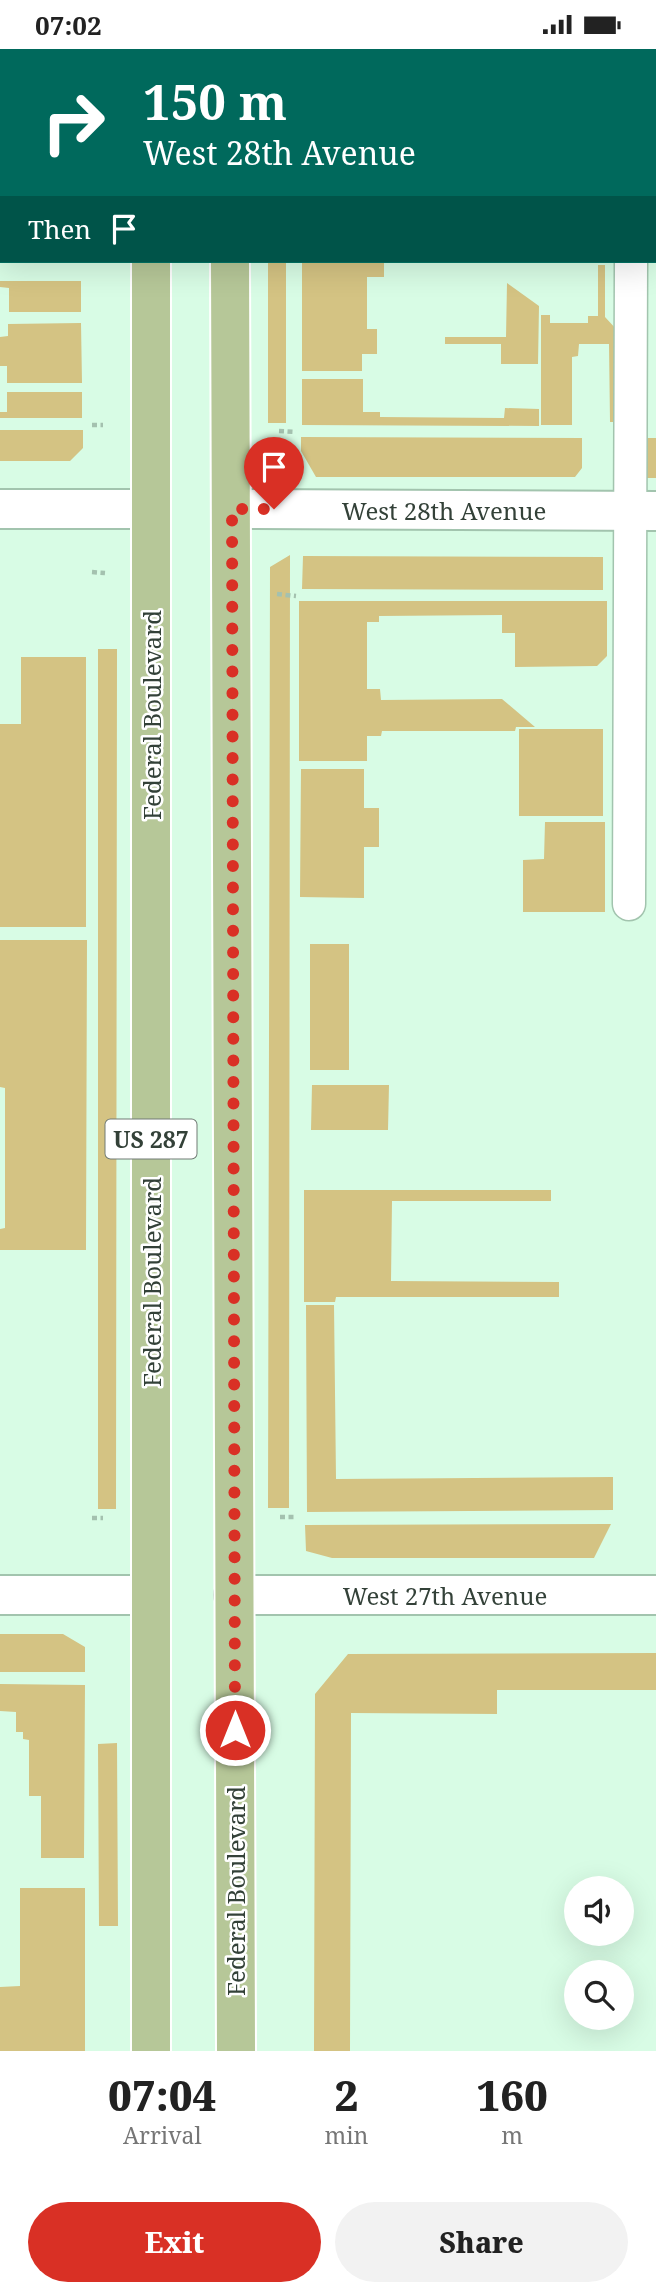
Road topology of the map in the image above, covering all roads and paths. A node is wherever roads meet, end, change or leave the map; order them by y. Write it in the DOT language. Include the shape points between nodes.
graph roads {
  1 [pos="150,263"];
  2 [pos="230,263"];
  3 [pos="631,263"];
  4 [pos="0,509"];
  5 [pos="150,509"];
  6 [pos="232,509"];
  7 [pos="643,511"];
  8 [pos="629,904"];
  9 [pos="0,1595"];
  10 [pos="150,1595"];
  11 [pos="234,1595"];
  12 [pos="656,1595"];
  13 [pos="150,2051"];
  14 [pos="236,2051"];
  1 -- 5 [label="main road, Federal Boulevard / US 287"];
  2 -- 6 [label="main road, Federal Boulevard / US 287"];
  3 -- 7 [label="lane"];
  4 -- 5 [label="street"];
  5 -- 10 [label="main road, Federal Boulevard / US 287"];
  6 -- 7 [label="street, West 28th Avenue"];
  6 -- 11 [label="main road, Federal Boulevard / US 287"];
  7 -- 8 [label="lane"];
  9 -- 10 [label="street"];
  10 -- 13 [label="main road, Federal Boulevard / US 287"];
  11 -- 12 [label="street, West 27th Avenue"];
  11 -- 14 [label="main road, Federal Boulevard / US 287"];
}
